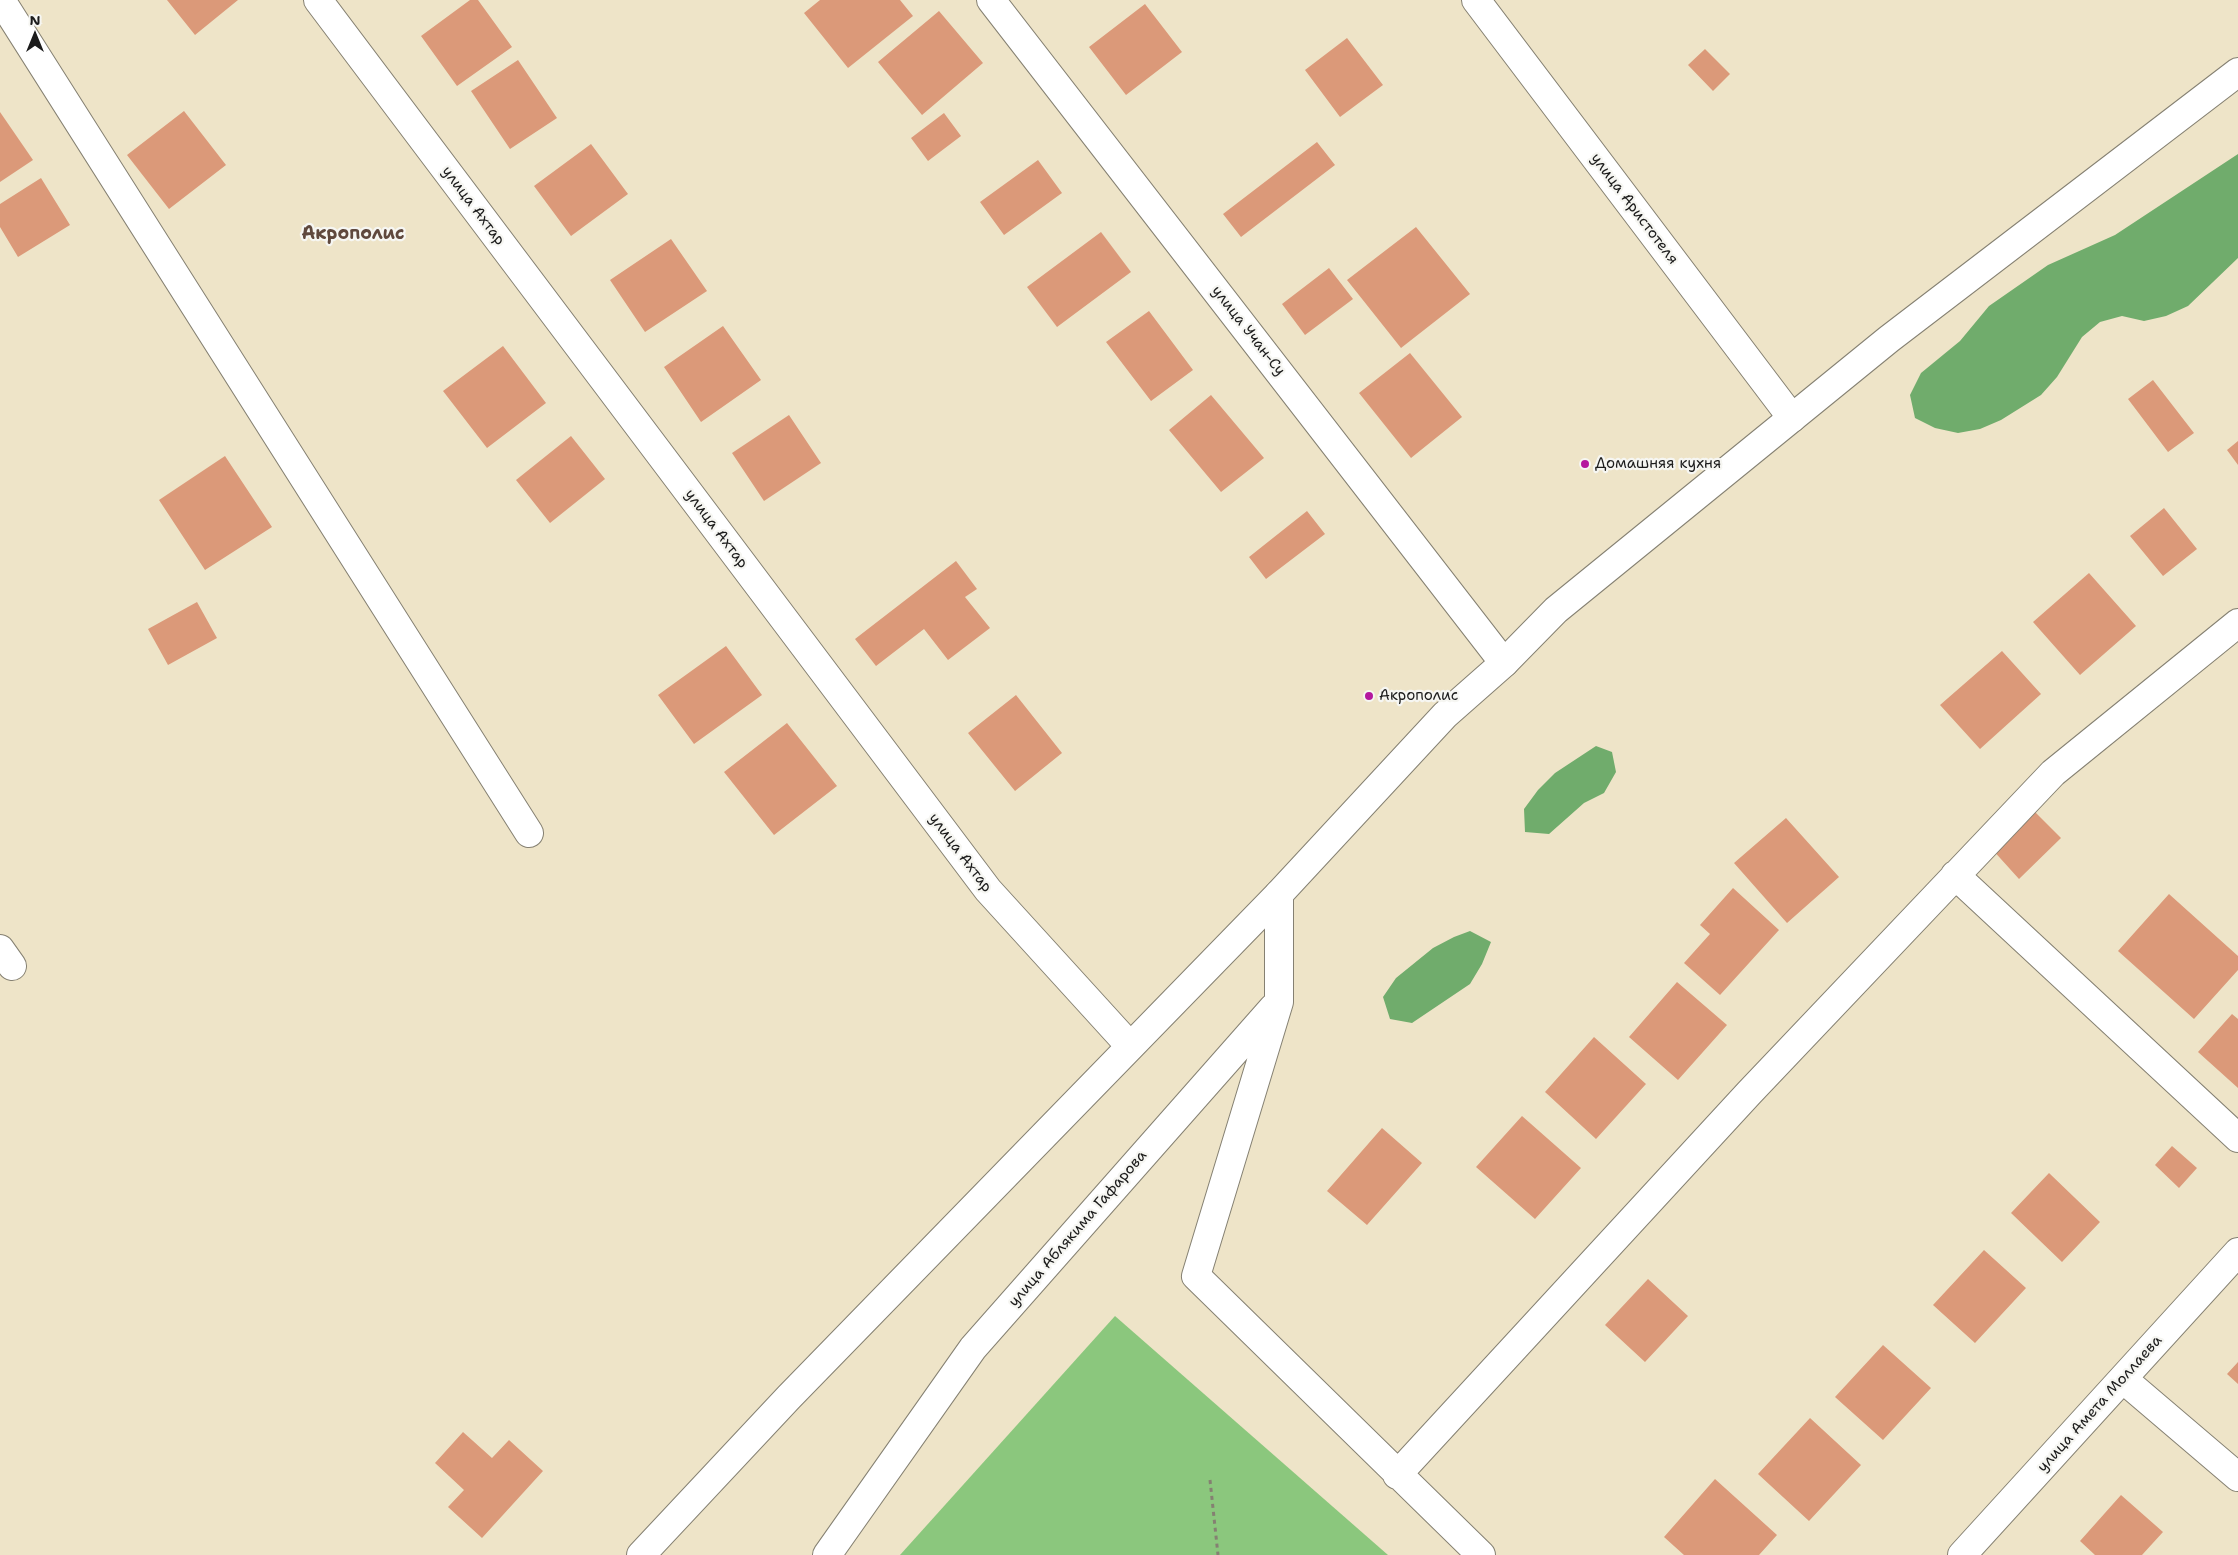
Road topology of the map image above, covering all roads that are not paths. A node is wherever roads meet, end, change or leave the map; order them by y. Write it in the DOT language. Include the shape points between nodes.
graph roads {
  1 [pos="1,0"];
  2 [pos="318,0"];
  3 [pos="991,0"];
  4 [pos="1476,0"];
  5 [pos="2238,72"];
  6 [pos="1792,418"];
  7 [pos="2238,623"];
  8 [pos="1504,663"];
  9 [pos="529,834"];
  10 [pos="1955,876"];
  11 [pos="1279,894"];
  12 [pos="1279,1002"];
  13 [pos="1130,1046"];
  14 [pos="2238,1138"];
  15 [pos="2238,1252"];
  16 [pos="2123,1379"];
  17 [pos="1397,1475"];
  18 [pos="2238,1477"];
  19 [pos="641,1555"];
  20 [pos="827,1555"];
  21 [pos="1481,1555"];
  22 [pos="1962,1555"];
  1 -- 9 [label="street"];
  2 -- 13 [label="street, улица Ахтар" via="988,890"];
  3 -- 8 [label="street, улица Учан-Су"];
  4 -- 6 [label="street, улица Аристотеля"];
  5 -- 6 [label="street" via="1889,339"];
  6 -- 8 [label="street" via="1556,610"];
  7 -- 10 [label="street" via="2053,773"];
  8 -- 11 [label="street" via="1445,715"];
  10 -- 14 [label="street"];
  10 -- 17 [label="street" via="1749,1093"];
  11 -- 12 [label="street"];
  11 -- 13 [label="street"];
  12 -- 17 [label="street" via="1196,1276"];
  12 -- 20 [label="street, улица Аблякима Гафарова" via="973,1348"];
  13 -- 19 [label="street" via="789,1396"];
  15 -- 16 [label="street, улица Амета Моллаева"];
  16 -- 18 [label="street"];
  16 -- 22 [label="street, улица Амета Моллаева"];
  17 -- 21 [label="street"];
}
